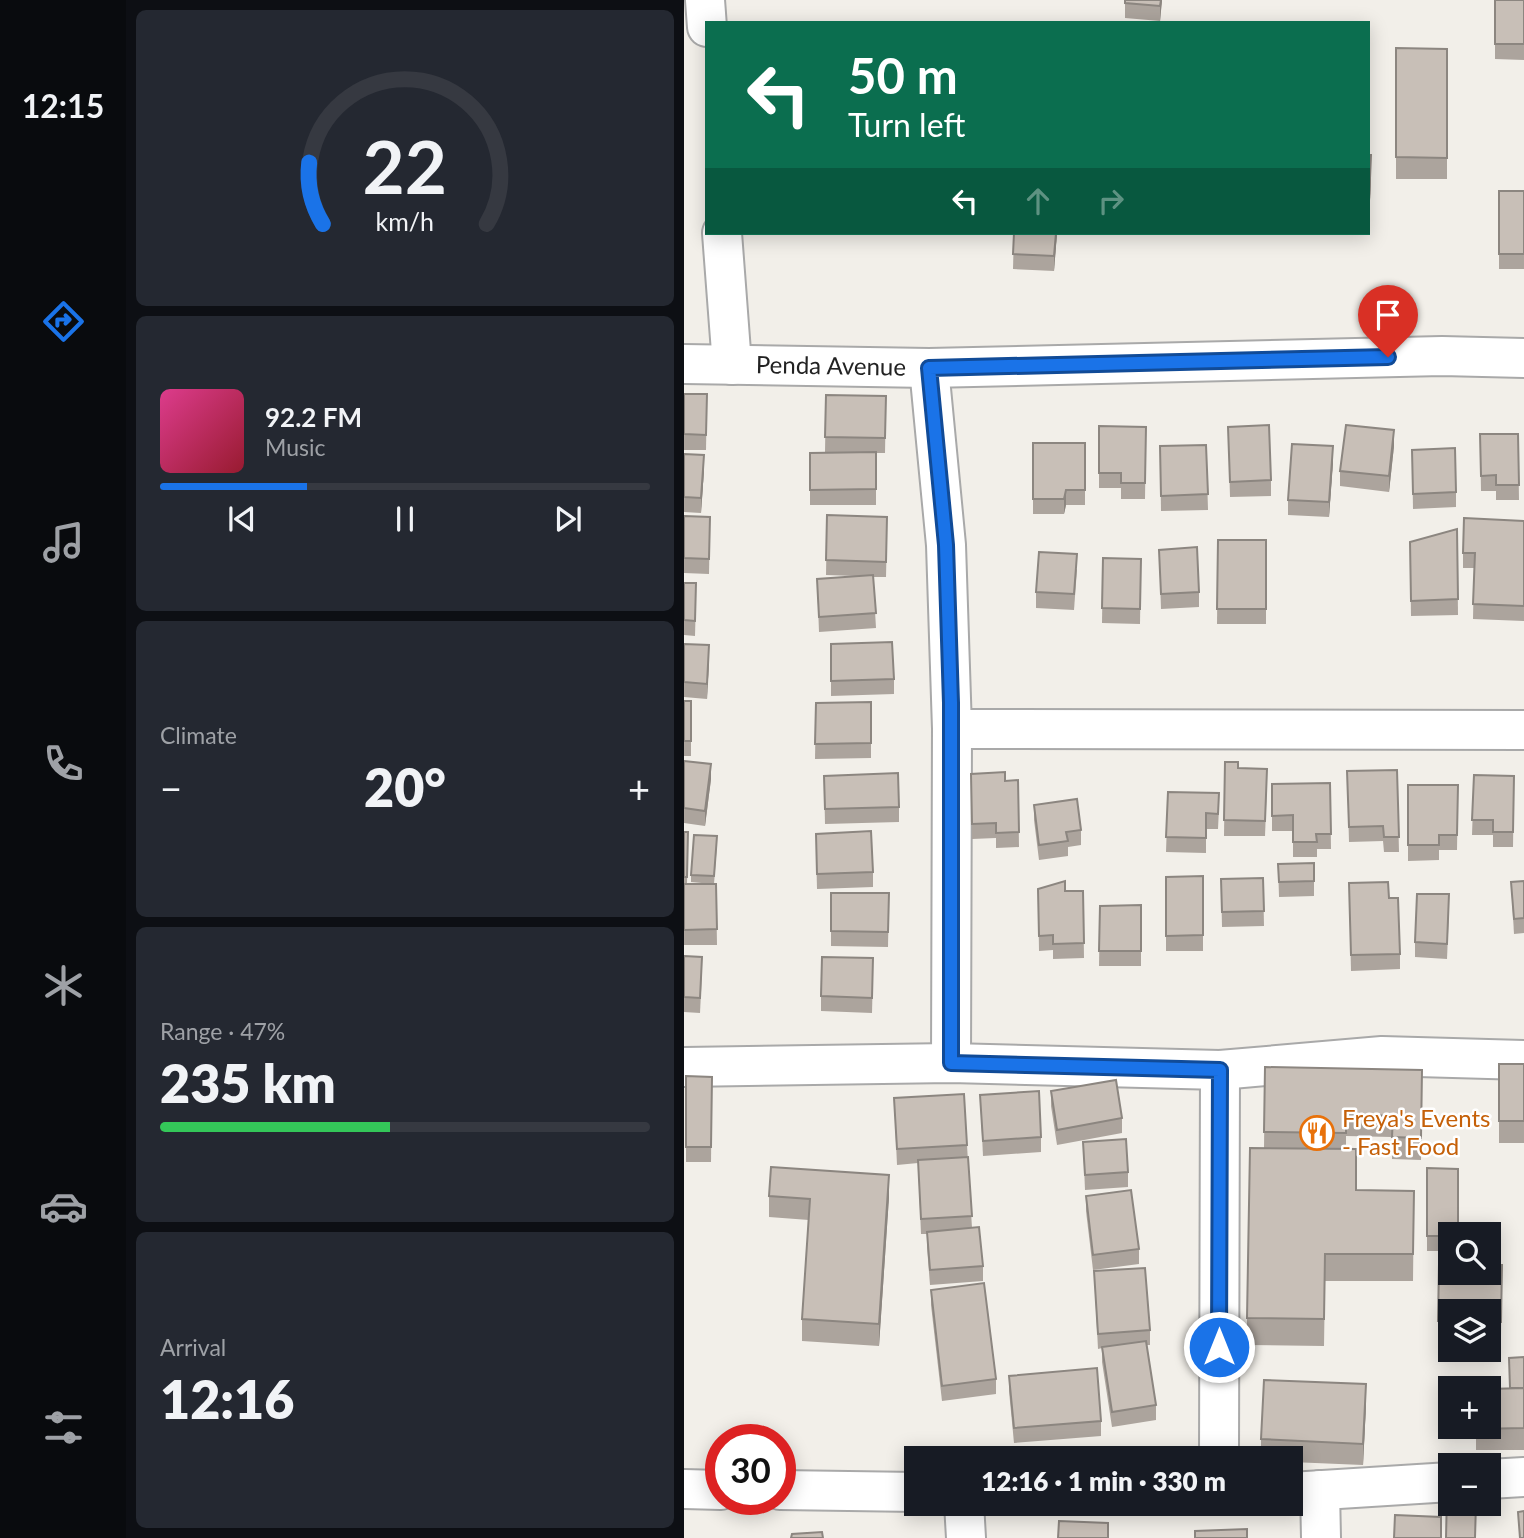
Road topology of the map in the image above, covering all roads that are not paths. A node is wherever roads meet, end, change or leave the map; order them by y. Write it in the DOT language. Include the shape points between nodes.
graph roads {
  1 [pos="705,0"];
  2 [pos="707,21"];
  3 [pos="722,235"];
  4 [pos="1524,358"];
  5 [pos="684,364"];
  6 [pos="732,365"];
  7 [pos="929,368"];
  8 [pos="952,729"];
  9 [pos="1524,730"];
  10 [pos="1524,1060"];
  11 [pos="951,1063"];
  12 [pos="684,1068"];
  13 [pos="1220,1070"];
  14 [pos="1219,1446"];
  15 [pos="1524,1477"];
  16 [pos="1501,1478"];
  17 [pos="1438,1483"];
  18 [pos="684,1489"];
  19 [pos="705,1490"];
  20 [pos="796,1490"];
  21 [pos="1306,1491"];
  22 [pos="904,1492"];
  23 [pos="965,1516"];
  24 [pos="966,1538"];
  25 [pos="1321,1538"];
  1 -- 2 [label="street"];
  3 -- 6 [label="street"];
  4 -- 7 [label="street, Penda Avenue"];
  5 -- 6 [label="street, Penda Avenue"];
  6 -- 7 [label="street, Penda Avenue"];
  7 -- 8 [label="street" via="946,545"];
  8 -- 9 [label="street"];
  8 -- 11 [label="street"];
  10 -- 13 [label="street" via="1382,1056"];
  11 -- 12 [label="street"];
  11 -- 13 [label="street"];
  13 -- 14 [label="street"];
  15 -- 16 [label="street"];
  17 -- 21 [label="street"];
  18 -- 19 [label="street"];
  20 -- 22 [label="street"];
  21 -- 25 [label="street"];
  23 -- 24 [label="street"];
}
